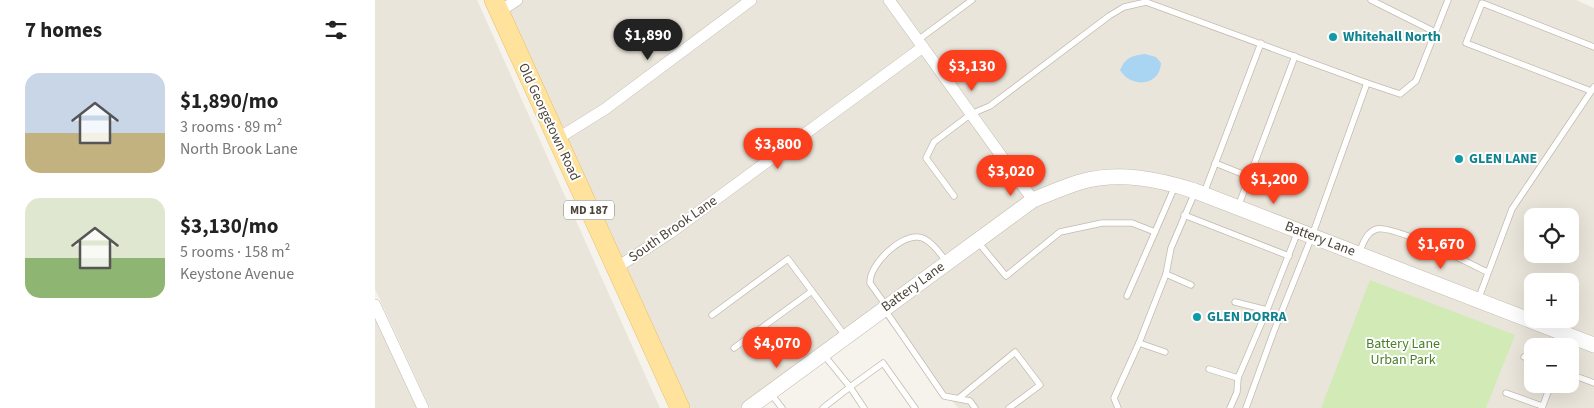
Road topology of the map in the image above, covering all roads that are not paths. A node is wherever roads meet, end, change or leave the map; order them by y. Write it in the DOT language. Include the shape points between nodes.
graph roads {
  1 [pos="517,0"];
  2 [pos="751,0"];
  3 [pos="889,0"];
  4 [pos="972,0"];
  5 [pos="1371,0"];
  6 [pos="1448,0"];
  7 [pos="496,6"];
  8 [pos="1435,32"];
  9 [pos="920,43"];
  10 [pos="1261,43"];
  11 [pos="1594,47"];
  12 [pos="1295,56"];
  13 [pos="1367,83"];
  14 [pos="1593,89"];
  15 [pos="971,114"];
  16 [pos="557,138"];
  17 [pos="1215,164"];
  18 [pos="1250,177"];
  19 [pos="1176,185"];
  20 [pos="1199,193"];
  21 [pos="953,196"];
  22 [pos="1033,200"];
  23 [pos="1238,207"];
  24 [pos="1185,215"];
  25 [pos="1155,232"];
  26 [pos="1305,234"];
  27 [pos="977,240"];
  28 [pos="1358,254"];
  29 [pos="1289,256"];
  30 [pos="947,262"];
  31 [pos="616,268"];
  32 [pos="1487,272"];
  33 [pos="1165,274"];
  34 [pos="1191,285"];
  35 [pos="812,291"];
  36 [pos="1127,296"];
  37 [pos="1477,300"];
  38 [pos="1235,302"];
  39 [pos="375,305"];
  40 [pos="886,308"];
  41 [pos="1267,310"];
  42 [pos="712,315"];
  43 [pos="846,337"];
  44 [pos="1139,343"];
  45 [pos="1594,344"];
  46 [pos="734,348"];
  47 [pos="1165,352"];
  48 [pos="823,354"];
  49 [pos="1209,369"];
  50 [pos="1579,377"];
  51 [pos="1238,378"];
  52 [pos="1594,383"];
  53 [pos="849,387"];
  54 [pos="770,393"];
  55 [pos="1506,393"];
  56 [pos="1547,393"];
  57 [pos="959,398"];
  58 [pos="1542,407"];
  59 [pos="423,408"];
  60 [pos="680,408"];
  61 [pos="749,408"];
  62 [pos="782,408"];
  63 [pos="823,408"];
  64 [pos="864,408"];
  65 [pos="915,408"];
  66 [pos="975,408"];
  67 [pos="1009,408"];
  68 [pos="1118,408"];
  69 [pos="1230,408"];
  70 [pos="1246,408"];
  1 -- 7 [label="street"];
  2 -- 16 [label="street" via="605,109"];
  3 -- 9 [label="street"];
  4 -- 9 [label="lane"];
  5 -- 8 [label="lane"];
  6 -- 8 [label="lane"];
  7 -- 16 [label="main road, Old Georgetown Road / MD 187"];
  8 -- 13 [label="lane" via="1416,81 1400,94"];
  9 -- 15 [label="street"];
  9 -- 31 [label="street, South Brook Lane" via="670,233"];
  10 -- 12 [label="lane"];
  10 -- 15 [label="lane" via="1146,2 1124,7 990,106"];
  10 -- 17 [label="lane"];
  11 -- 14 [label="lane" via="1482,3 1466,43"];
  12 -- 13 [label="lane"];
  12 -- 18 [label="lane"];
  13 -- 26 [label="lane"];
  14 -- 32 [label="lane" via="1513,208"];
  15 -- 21 [label="lane" via="934,142 926,158"];
  15 -- 22 [label="street"];
  16 -- 31 [label="main road, Old Georgetown Road / MD 187"];
  17 -- 18 [label="lane"];
  17 -- 20 [label="lane"];
  18 -- 23 [label="lane"];
  19 -- 20 [label="street, Battery Lane"];
  19 -- 22 [label="street, Battery Lane" via="1119,176 1081,182"];
  19 -- 25 [label="lane"];
  20 -- 23 [label="street, Battery Lane"];
  20 -- 24 [label="lane"];
  22 -- 27 [label="street, Battery Lane"];
  23 -- 26 [label="street, Battery Lane"];
  24 -- 29 [label="lane"];
  24 -- 33 [label="lane" via="1171,248"];
  25 -- 27 [label="lane" via="1132,223 1112,223 1060,232 1006,276"];
  25 -- 36 [label="lane"];
  26 -- 28 [label="street, Battery Lane"];
  26 -- 29 [label="lane"];
  26 -- 70 [label="lane"];
  27 -- 30 [label="street, Battery Lane"];
  28 -- 32 [label="lane" via="1368,234 1377,229 1391,229"];
  28 -- 37 [label="street, Battery Lane"];
  29 -- 41 [label="lane"];
  30 -- 40 [label="street, Battery Lane"];
  30 -- 40 [label="lane" via="930,244 918,237 897,245 876,264 870,279"];
  31 -- 60 [label="main road, Old Georgetown Road / MD 187"];
  32 -- 37 [label="lane"];
  33 -- 34 [label="lane"];
  33 -- 44 [label="lane"];
  35 -- 42 [label="lane" via="788,259"];
  35 -- 43 [label="lane"];
  35 -- 46 [label="lane"];
  37 -- 45 [label="street, Battery Lane" via="1568,338"];
  38 -- 41 [label="lane"];
  39 -- 59 [label="street"];
  40 -- 43 [label="street, Battery Lane"];
  40 -- 57 [label="lane" via="944,396"];
  41 -- 51 [label="lane"];
  43 -- 48 [label="street, Battery Lane"];
  44 -- 47 [label="lane"];
  44 -- 68 [label="lane" via="1114,398"];
  48 -- 53 [label="lane"];
  48 -- 54 [label="street, Battery Lane"];
  49 -- 51 [label="lane"];
  50 -- 52 [label="lane"];
  51 -- 69 [label="lane" via="1237,392"];
  53 -- 63 [label="lane"];
  53 -- 64 [label="lane"];
  53 -- 65 [label="lane" via="883,363"];
  54 -- 61 [label="street, Battery Lane"];
  54 -- 62 [label="lane"];
  55 -- 58 [label="lane"];
  56 -- 58 [label="lane"];
  57 -- 66 [label="lane" via="970,401"];
  57 -- 67 [label="lane" via="1015,352 1040,385"];
}
